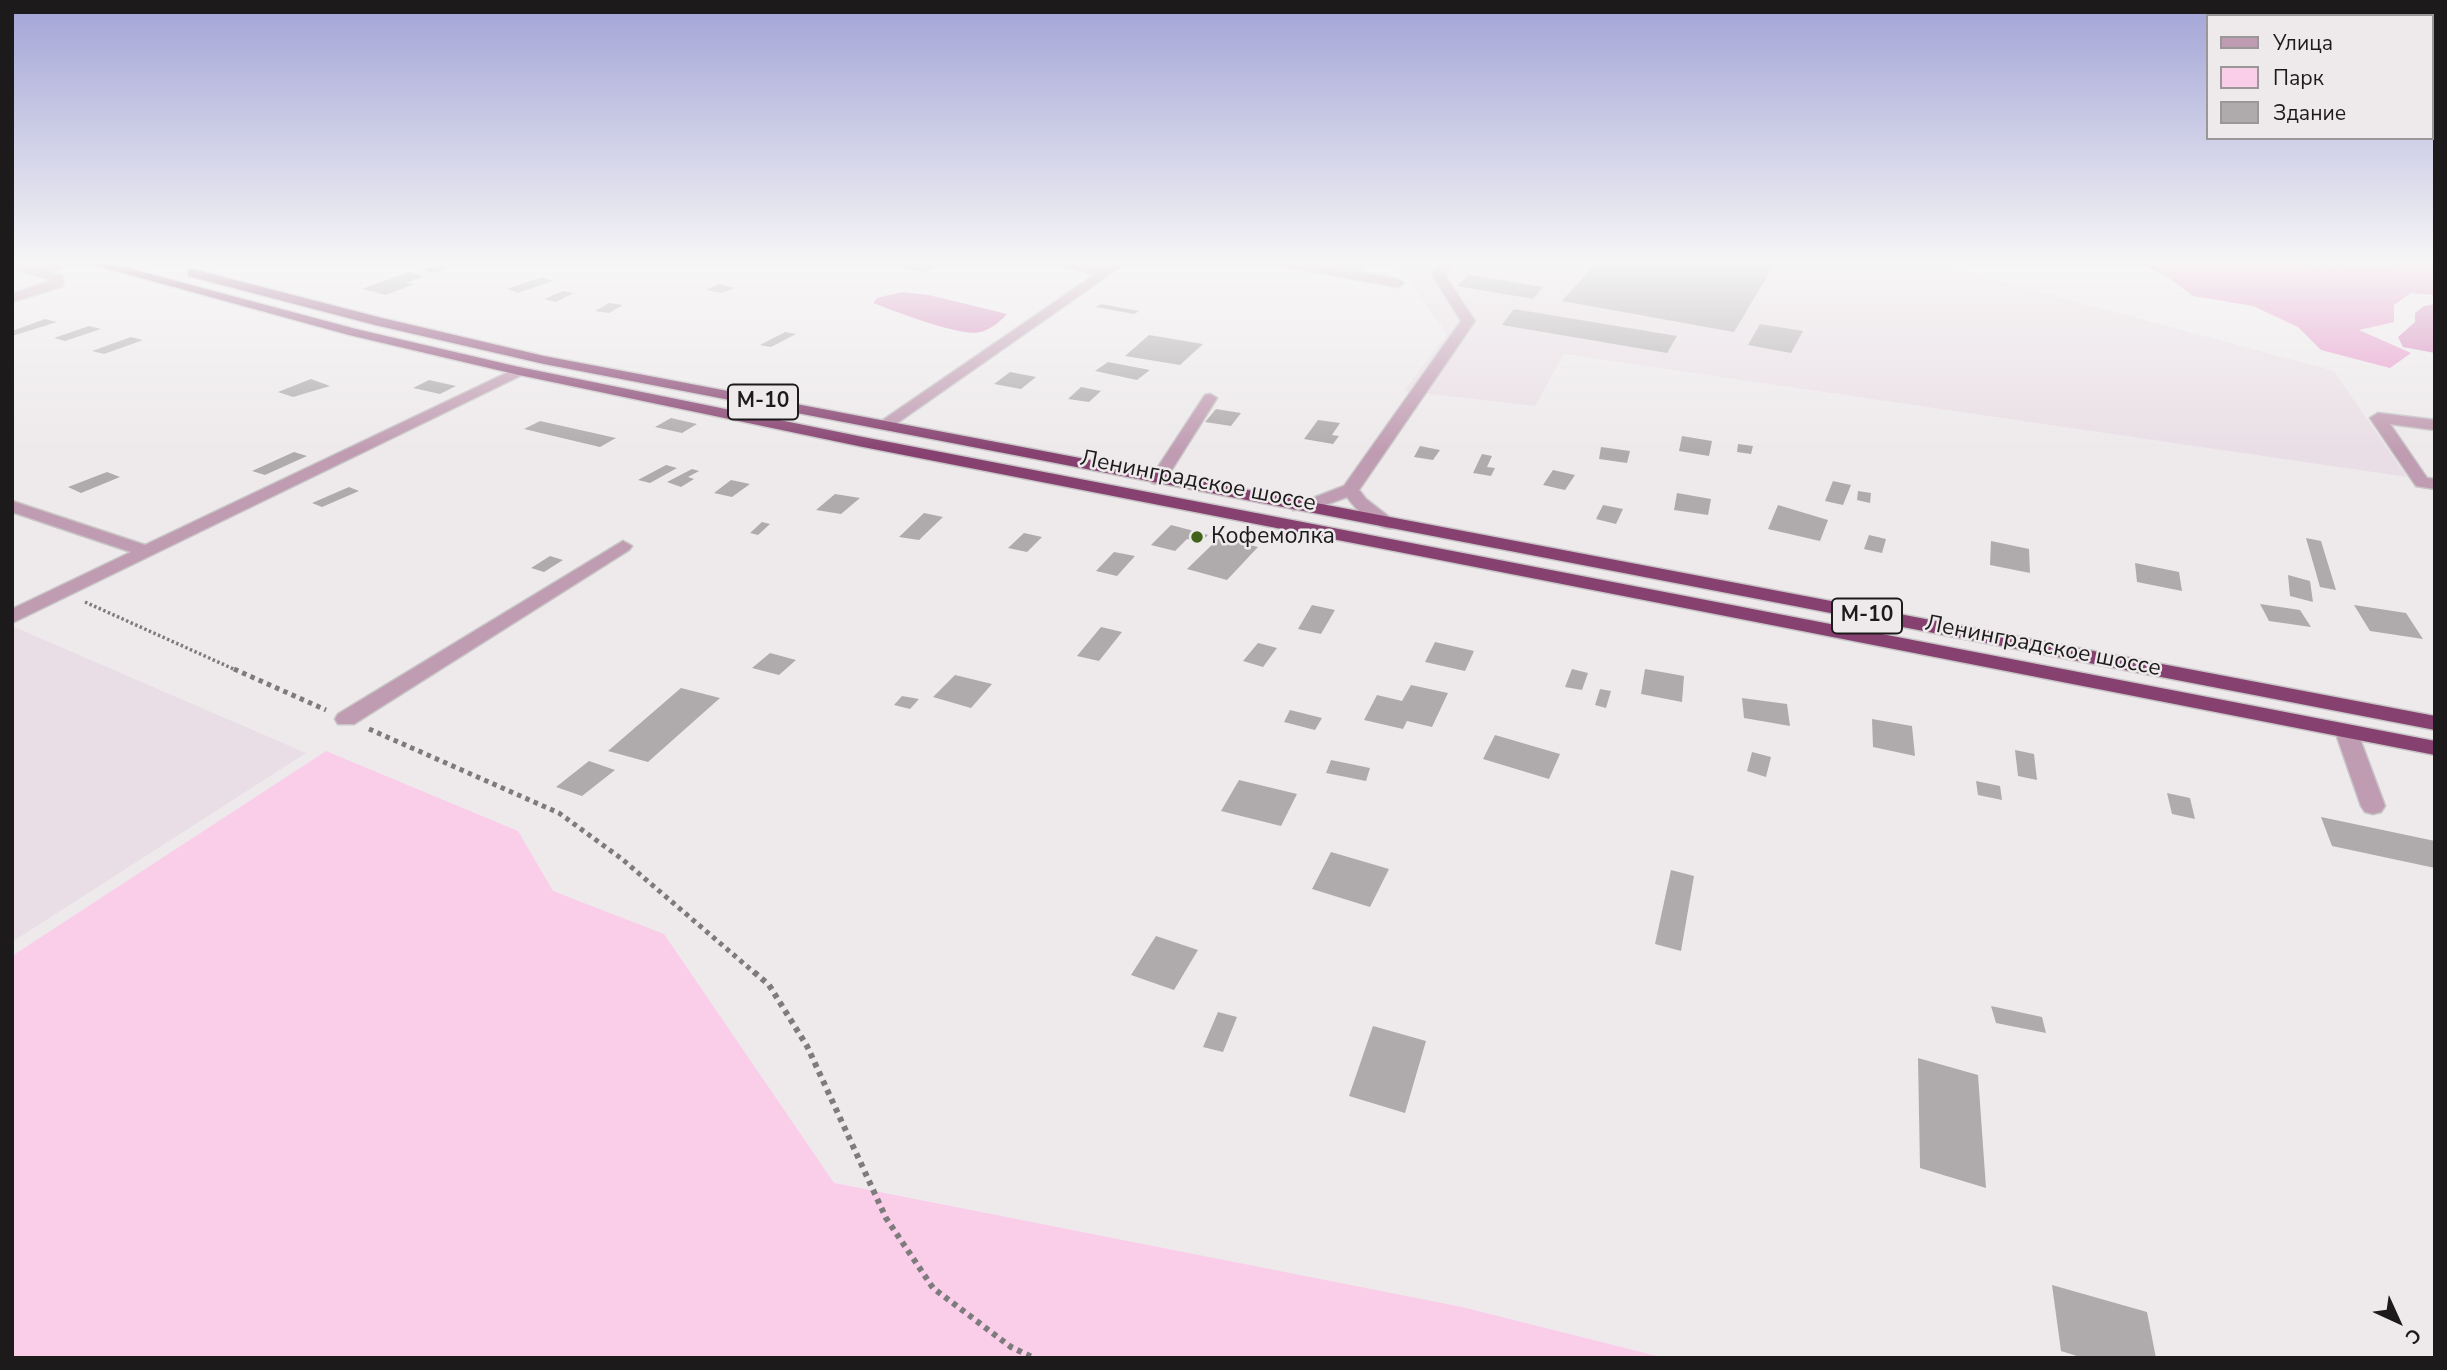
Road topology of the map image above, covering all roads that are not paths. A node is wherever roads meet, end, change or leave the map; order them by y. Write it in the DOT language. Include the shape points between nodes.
graph roads {
  1 [pos="324,324"];
  2 [pos="388,324"];
  3 [pos="1032,324"];
  4 [pos="1466,324"];
  5 [pos="519,371"];
  6 [pos="1210,398"];
  7 [pos="885,425"];
  8 [pos="2435,425"];
  9 [pos="1158,479"];
  10 [pos="2435,484"];
  11 [pos="1350,489"];
  12 [pos="12,506"];
  13 [pos="1300,506"];
  14 [pos="1389,524"];
  15 [pos="623,546"];
  16 [pos="147,552"];
  17 [pos="12,617"];
  18 [pos="346,719"];
  19 [pos="2435,723"];
  20 [pos="2346,731"];
  21 [pos="2432,749"];
  22 [pos="2373,806"];
  1 -- 5 [label="highway, Ленинградское шоссе / М-10"];
  2 -- 7 [label="highway, Ленинградское шоссе / М-10" via="544,360"];
  3 -- 7 [label="street"];
  4 -- 11 [label="street"];
  5 -- 16 [label="street"];
  5 -- 20 [label="highway, Ленинградское шоссе / М-10"];
  6 -- 9 [label="street"];
  7 -- 9 [label="highway, Ленинградское шоссе / М-10"];
  8 -- 10 [label="street" via="2378,418 2422,482"];
  9 -- 13 [label="highway, Ленинградское шоссе / М-10"];
  11 -- 13 [label="street"];
  11 -- 14 [label="street" via="1360,503"];
  12 -- 16 [label="street"];
  13 -- 14 [label="highway, Ленинградское шоссе / М-10"];
  14 -- 19 [label="highway, Ленинградское шоссе / М-10"];
  15 -- 18 [label="street"];
  16 -- 17 [label="street"];
  20 -- 21 [label="highway, Ленинградское шоссе / М-10"];
  20 -- 22 [label="street"];
}
